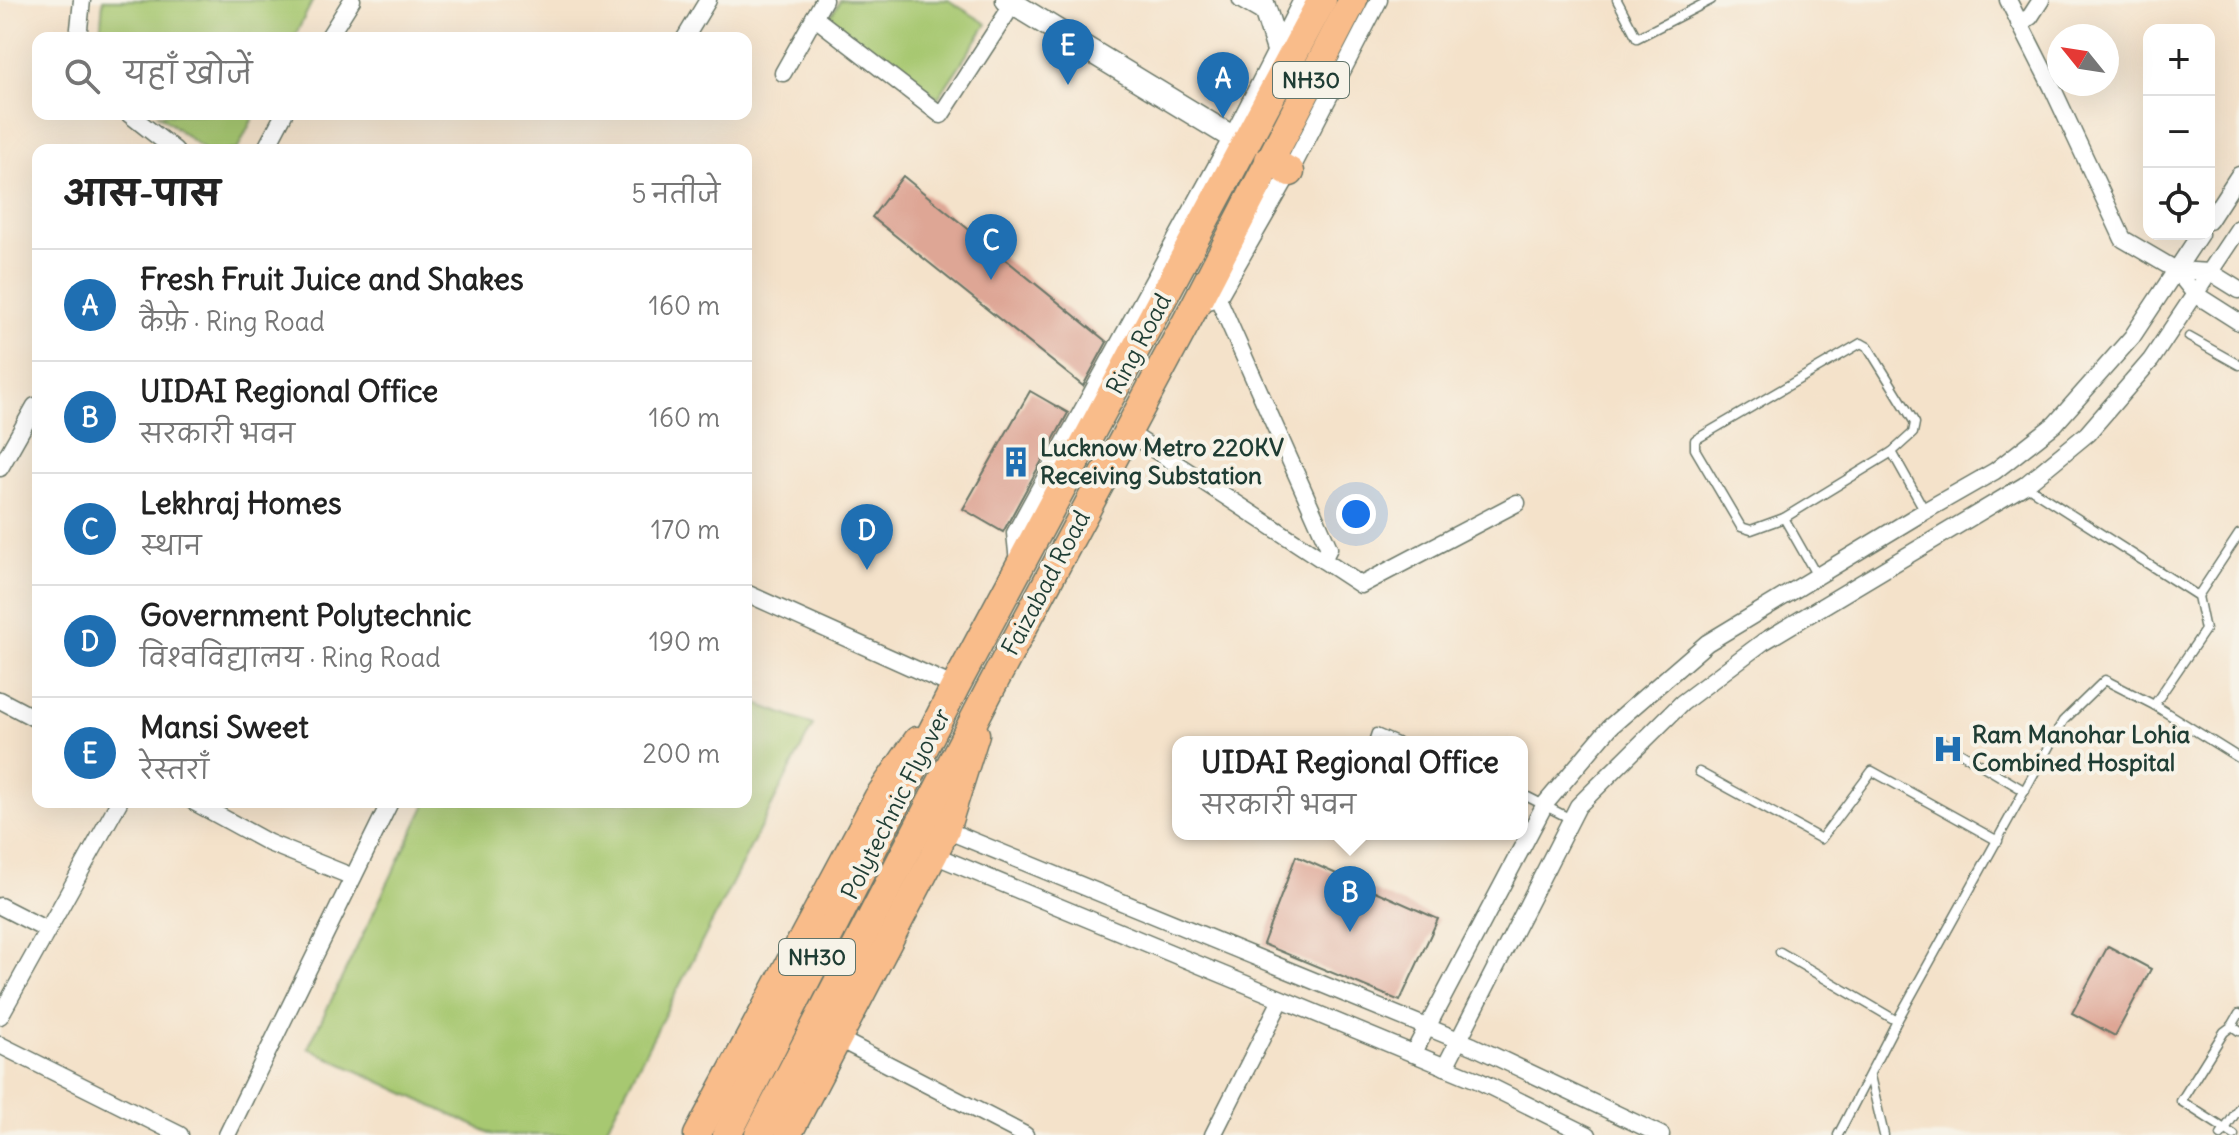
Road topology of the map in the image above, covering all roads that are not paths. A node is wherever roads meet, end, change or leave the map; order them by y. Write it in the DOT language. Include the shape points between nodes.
graph roads {
  1 [pos="82,0"];
  2 [pos="352,0"];
  3 [pos="708,0"];
  4 [pos="824,0"];
  5 [pos="1241,0"];
  6 [pos="1302,0"];
  7 [pos="1322,0"];
  8 [pos="1353,0"];
  9 [pos="1379,0"];
  10 [pos="1617,0"];
  11 [pos="1711,0"];
  12 [pos="2008,0"];
  13 [pos="2041,0"];
  14 [pos="1010,2"];
  15 [pos="1264,7"];
  16 [pos="814,17"];
  17 [pos="2019,23"];
  18 [pos="79,32"];
  19 [pos="332,32"];
  20 [pos="689,32"];
  21 [pos="1277,47"];
  22 [pos="783,73"];
  23 [pos="137,120"];
  24 [pos="281,120"];
  25 [pos="167,144"];
  26 [pos="268,144"];
  27 [pos="1259,153"];
  28 [pos="2239,175"];
  29 [pos="2215,212"];
  30 [pos="2239,228"];
  31 [pos="2196,240"];
  32 [pos="2176,270"];
  33 [pos="2210,272"];
  34 [pos="2239,290"];
  35 [pos="2195,294"];
  36 [pos="1207,301"];
  37 [pos="2239,322"];
  38 [pos="2189,337"];
  39 [pos="2239,365"];
  40 [pos="32,411"];
  41 [pos="1126,431"];
  42 [pos="1892,452"];
  43 [pos="0,468"];
  44 [pos="2025,485"];
  45 [pos="1517,503"];
  46 [pos="1925,511"];
  47 [pos="1784,518"];
  48 [pos="2239,534"];
  49 [pos="1323,560"];
  50 [pos="1817,576"];
  51 [pos="752,596"];
  52 [pos="2198,596"];
  53 [pos="955,687"];
  54 [pos="989,691"];
  55 [pos="0,700"];
  56 [pos="2154,705"];
  57 [pos="32,717"];
  58 [pos="1941,741"];
  59 [pos="2239,758"];
  60 [pos="1699,772"];
  61 [pos="2025,791"];
  62 [pos="1528,797"];
  63 [pos="1545,804"];
  64 [pos="116,808"];
  65 [pos="205,808"];
  66 [pos="387,808"];
  67 [pos="1571,819"];
  68 [pos="946,830"];
  69 [pos="1528,836"];
  70 [pos="1526,840"];
  71 [pos="1998,841"];
  72 [pos="934,855"];
  73 [pos="353,877"];
  74 [pos="1105,895"];
  75 [pos="1494,900"];
  76 [pos="0,906"];
  77 [pos="1521,915"];
  78 [pos="1094,922"];
  79 [pos="47,930"];
  80 [pos="1780,952"];
  81 [pos="1281,1000"];
  82 [pos="2239,1014"];
  83 [pos="0,1016"];
  84 [pos="1897,1021"];
  85 [pos="1427,1027"];
  86 [pos="2236,1028"];
  87 [pos="837,1038"];
  88 [pos="1459,1040"];
  89 [pos="0,1045"];
  90 [pos="1413,1054"];
  91 [pos="1445,1067"];
  92 [pos="1870,1076"];
  93 [pos="2239,1108"];
  94 [pos="2223,1132"];
  95 [pos="1583,1134"];
  96 [pos="180,1135"];
  97 [pos="227,1135"];
  98 [pos="697,1135"];
  99 [pos="727,1135"];
  100 [pos="759,1135"];
  101 [pos="788,1135"];
  102 [pos="1025,1135"];
  103 [pos="1213,1135"];
  104 [pos="1661,1135"];
  105 [pos="1838,1135"];
  106 [pos="1884,1135"];
  107 [pos="2234,1135"];
  1 -- 18 [label="street"];
  2 -- 19 [label="street"];
  3 -- 20 [label="street"];
  4 -- 16 [label="street"];
  5 -- 15 [label="street"];
  6 -- 21 [label="street"];
  7 -- 27 [label="highway, Ring Road / NH30"];
  8 -- 27 [label="highway, Faizabad Road / NH30"];
  9 -- 27 [label="street"];
  10 -- 11 [label="lane" via="1637,38"];
  12 -- 17 [label="street"];
  13 -- 17 [label="street"];
  14 -- 16 [label="street" via="941,115"];
  14 -- 27 [label="street"];
  15 -- 21 [label="street"];
  16 -- 22 [label="street"];
  17 -- 32 [label="street" via="2123,239"];
  21 -- 27 [label="street"];
  23 -- 25 [label="street"];
  24 -- 26 [label="street"];
  27 -- 36 [label="highway, Faizabad Road / NH30"];
  27 -- 53 [label="highway, Ring Road / NH30"];
  28 -- 29 [label="street"];
  30 -- 33 [label="street"];
  31 -- 32 [label="street"];
  32 -- 33 [label="street"];
  32 -- 35 [label="street"];
  32 -- 46 [label="street" via="2132,337 2055,424 1995,471"];
  33 -- 34 [label="street"];
  33 -- 35 [label="street"];
  35 -- 37 [label="street"];
  35 -- 44 [label="street" via="2151,360 2087,434"];
  36 -- 41 [label="highway, Faizabad Road / NH30"];
  36 -- 49 [label="street" via="1329,548"];
  38 -- 39 [label="lane"];
  40 -- 43 [label="street"];
  41 -- 49 [label="street"];
  41 -- 54 [label="highway, Faizabad Road / NH30"];
  42 -- 46 [label="lane"];
  42 -- 47 [label="lane"];
  42 -- 47 [label="lane" via="1913,433 1915,423 1861,343 1695,440 1695,449 1741,527 1751,530"];
  44 -- 52 [label="lane"];
  44 -- 67 [label="street" via="1763,642 1682,703"];
  45 -- 49 [label="street" via="1361,585"];
  46 -- 50 [label="street"];
  47 -- 50 [label="lane"];
  48 -- 52 [label="lane"];
  50 -- 63 [label="street" via="1707,643 1610,727"];
  51 -- 53 [label="street"];
  52 -- 56 [label="lane" via="2205,630"];
  53 -- 98 [label="main road" via="877,798"];
  53 -- 99 [label="highway, Polytechnic Flyover / NH30"];
  54 -- 68 [label="main road, Faizabad Road"];
  54 -- 100 [label="highway, Polytechnic Flyover / NH30"];
  55 -- 57 [label="street"];
  56 -- 59 [label="lane"];
  56 -- 61 [label="lane" via="2105,680 2063,721"];
  58 -- 61 [label="lane"];
  60 -- 71 [label="lane" via="1821,839 1872,771"];
  61 -- 71 [label="lane"];
  62 -- 63 [label="lane"];
  63 -- 67 [label="lane"];
  63 -- 69 [label="street"];
  64 -- 79 [label="street"];
  65 -- 73 [label="street" via="269,843"];
  66 -- 73 [label="street"];
  67 -- 77 [label="street"];
  68 -- 72 [label="main road, Faizabad Road"];
  68 -- 74 [label="street"];
  70 -- 75 [label="street"];
  71 -- 84 [label="lane"];
  72 -- 78 [label="street"];
  72 -- 87 [label="main road, Faizabad Road"];
  73 -- 97 [label="street"];
  74 -- 78 [label="street"];
  74 -- 85 [label="street"];
  75 -- 77 [label="street"];
  75 -- 85 [label="street"];
  76 -- 79 [label="street"];
  77 -- 88 [label="street"];
  78 -- 81 [label="street"];
  79 -- 83 [label="street"];
  80 -- 84 [label="lane"];
  81 -- 90 [label="street"];
  81 -- 103 [label="street"];
  82 -- 86 [label="lane"];
  84 -- 92 [label="lane"];
  85 -- 88 [label="street"];
  85 -- 90 [label="street"];
  86 -- 94 [label="lane" via="2224,1032 2181,1101"];
  87 -- 101 [label="main road, Faizabad Road"];
  87 -- 102 [label="street"];
  88 -- 91 [label="street"];
  88 -- 104 [label="street"];
  89 -- 96 [label="street"];
  90 -- 91 [label="street"];
  91 -- 95 [label="street"];
  92 -- 105 [label="lane"];
  92 -- 106 [label="lane"];
  93 -- 94 [label="lane"];
  94 -- 107 [label="lane"];
}
